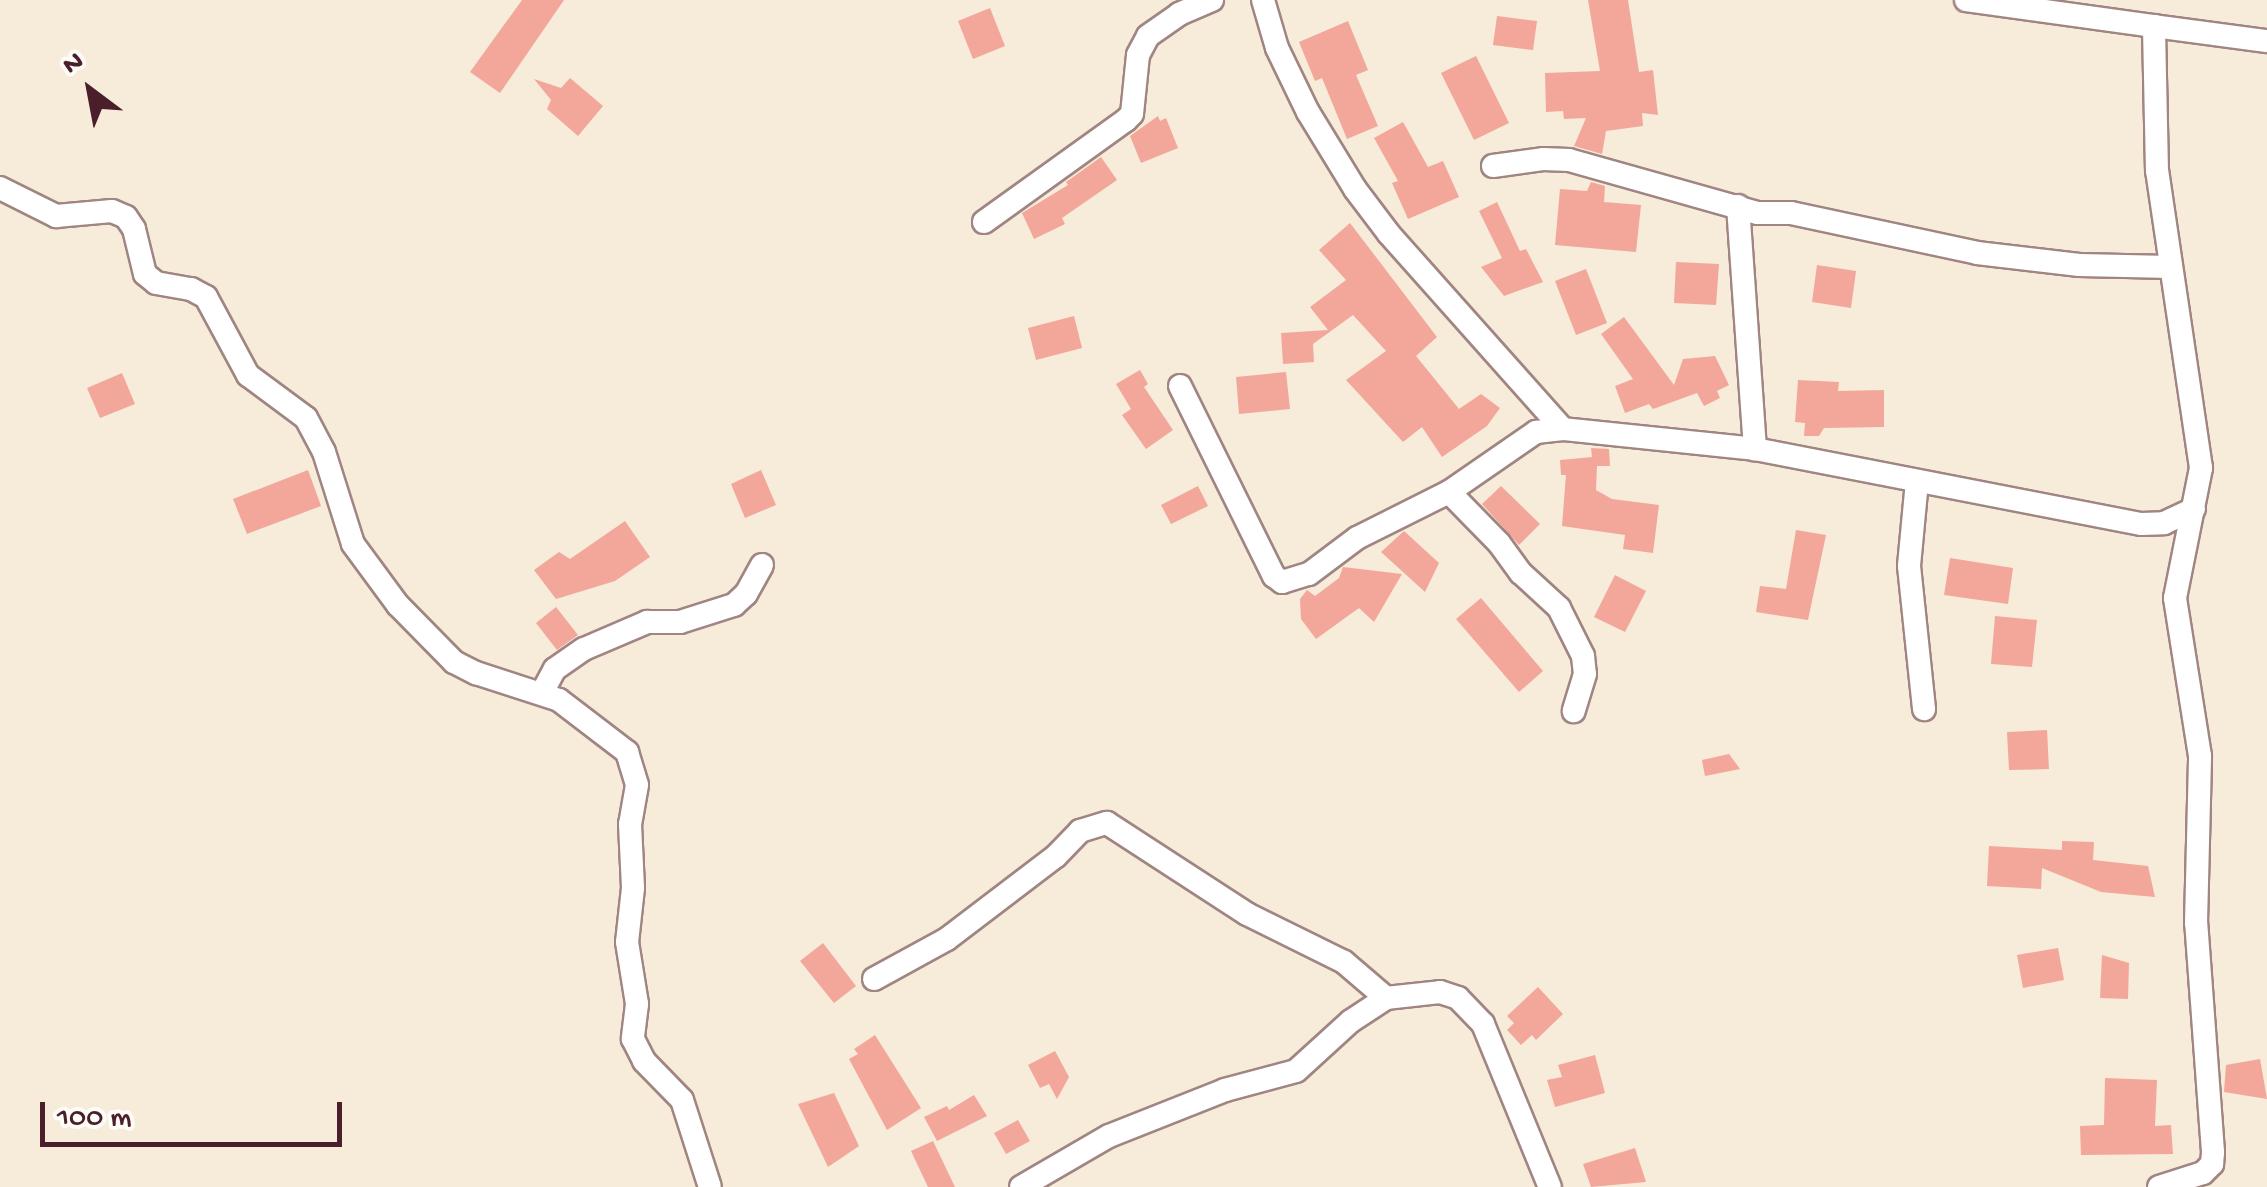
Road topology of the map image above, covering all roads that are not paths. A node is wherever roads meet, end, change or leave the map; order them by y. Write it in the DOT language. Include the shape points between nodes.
graph roads {
  1 [pos="1212,0"];
  2 [pos="1263,0"];
  3 [pos="1966,0"];
  4 [pos="2088,8"];
  5 [pos="2154,26"];
  6 [pos="2267,41"];
  7 [pos="1494,166"];
  8 [pos="0,188"];
  9 [pos="1738,206"];
  10 [pos="984,222"];
  11 [pos="2171,267"];
  12 [pos="1180,386"];
  13 [pos="1563,429"];
  14 [pos="1755,449"];
  15 [pos="1917,481"];
  16 [pos="1450,492"];
  17 [pos="2194,508"];
  18 [pos="2141,524"];
  19 [pos="2181,554"];
  20 [pos="762,565"];
  21 [pos="542,693"];
  22 [pos="1924,709"];
  23 [pos="1574,711"];
  24 [pos="874,979"];
  25 [pos="1386,998"];
  26 [pos="710,1187"];
  27 [pos="1021,1187"];
  28 [pos="1550,1187"];
  29 [pos="2159,1187"];
  1 -- 10 [label="street" via="1148,36 1126,120"];
  2 -- 13 [label="street" via="1308,112 1355,189"];
  3 -- 4 [label="street"];
  4 -- 5 [label="street"];
  5 -- 6 [label="street"];
  5 -- 11 [label="street" via="2157,171"];
  7 -- 9 [label="street" via="1569,160"];
  8 -- 21 [label="street" via="56,216 112,211 126,217 145,274 206,297 248,376 306,418 353,544 398,605 454,662"];
  9 -- 11 [label="street" via="1978,253 2079,266"];
  9 -- 14 [label="street"];
  11 -- 17 [label="street" via="2201,468"];
  12 -- 16 [label="street" via="1282,582 1309,574 1357,538"];
  13 -- 14 [label="street"];
  13 -- 16 [label="street" via="1536,432"];
  14 -- 15 [label="street"];
  15 -- 18 [label="street"];
  15 -- 22 [label="street" via="1910,566"];
  16 -- 23 [label="street" via="1559,608 1583,656"];
  17 -- 18 [label="street" via="2164,523"];
  17 -- 19 [label="street"];
  18 -- 19 [label="street" via="2171,537"];
  19 -- 29 [label="street" via="2174,598 2200,756 2196,922 2213,1152 2202,1173"];
  20 -- 21 [label="street" via="734,605 680,622 648,622 584,649 554,669"];
  21 -- 26 [label="street" via="610,735 635,769 627,942 637,1004 633,1039 644,1061 682,1100"];
  24 -- 25 [label="street" via="947,939 1080,831 1107,823 1247,914 1344,962"];
  25 -- 27 [label="street" via="1296,1070 1109,1136"];
  25 -- 28 [label="street" via="1440,992 1470,1009 1491,1040"];
}
